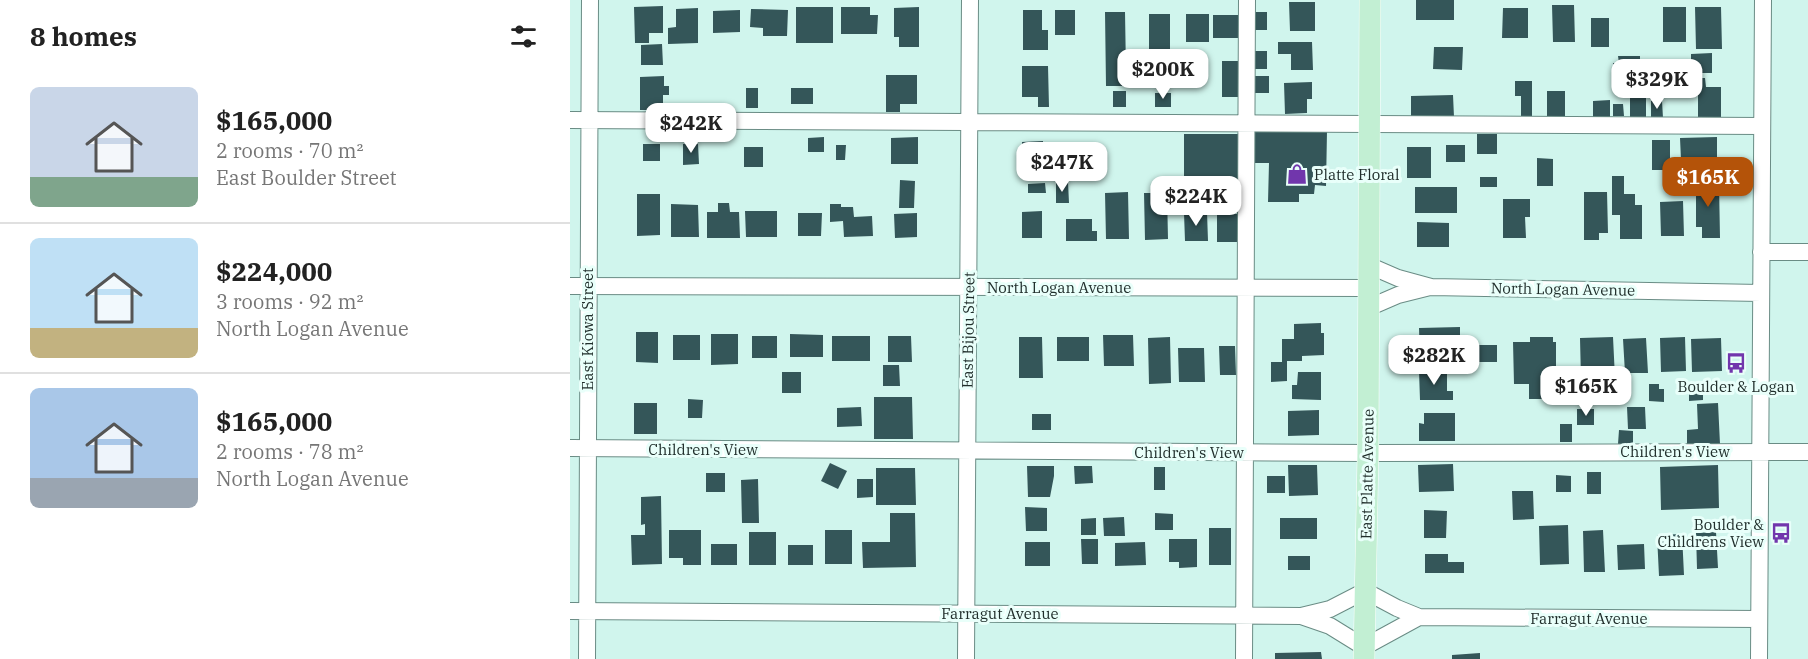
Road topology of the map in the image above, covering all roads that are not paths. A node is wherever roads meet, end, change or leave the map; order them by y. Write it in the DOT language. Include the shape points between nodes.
graph roads {
  1 [pos="590,0"];
  2 [pos="970,0"];
  3 [pos="1247,0"];
  4 [pos="1370,0"];
  5 [pos="1762,0"];
  6 [pos="570,120"];
  7 [pos="589,120"];
  8 [pos="970,123"];
  9 [pos="1246,125"];
  10 [pos="1369,126"];
  11 [pos="1762,126"];
  12 [pos="1761,252"];
  13 [pos="1808,252"];
  14 [pos="1368,265"];
  15 [pos="570,286"];
  16 [pos="587,286"];
  17 [pos="969,286"];
  18 [pos="1431,286"];
  19 [pos="1245,288"];
  20 [pos="1761,292"];
  21 [pos="1368,298"];
  22 [pos="578,448"];
  23 [pos="966,451"];
  24 [pos="1760,451"];
  25 [pos="1808,452"];
  26 [pos="1244,453"];
  27 [pos="1368,453"];
  28 [pos="1365,591"];
  29 [pos="570,611"];
  30 [pos="587,611"];
  31 [pos="966,613"];
  32 [pos="1245,614"];
  33 [pos="1301,616"];
  34 [pos="1419,617"];
  35 [pos="1759,619"];
  36 [pos="1364,653"];
  37 [pos="587,659"];
  38 [pos="966,659"];
  39 [pos="1244,659"];
  40 [pos="1759,659"];
  1 -- 7 [label="street, East Kiowa Street"];
  2 -- 8 [label="street, East Bijou Street"];
  3 -- 9 [label="street"];
  4 -- 10 [label="main road, East Platte Avenue"];
  5 -- 11 [label="street"];
  6 -- 7 [label="street"];
  7 -- 8 [label="street"];
  7 -- 16 [label="street, East Kiowa Street"];
  8 -- 9 [label="street"];
  8 -- 17 [label="street, East Bijou Street"];
  9 -- 10 [label="street"];
  9 -- 19 [label="street"];
  10 -- 11 [label="street"];
  10 -- 14 [label="main road, East Platte Avenue"];
  11 -- 12 [label="street"];
  12 -- 13 [label="street"];
  12 -- 20 [label="street"];
  14 -- 18 [label="street, North Logan Avenue"];
  14 -- 21 [label="main road, East Platte Avenue"];
  15 -- 16 [label="street, North Logan Avenue"];
  16 -- 17 [label="street, North Logan Avenue"];
  16 -- 22 [label="street, East Kiowa Street"];
  17 -- 19 [label="street, North Logan Avenue"];
  17 -- 23 [label="street, East Bijou Street"];
  18 -- 20 [label="street, North Logan Avenue"];
  18 -- 21 [label="street" via="1398,296"];
  19 -- 21 [label="street, North Logan Avenue"];
  19 -- 26 [label="street"];
  20 -- 24 [label="street"];
  21 -- 27 [label="main road, East Platte Avenue"];
  22 -- 23 [label="street, Children's View"];
  22 -- 30 [label="street, East Kiowa Street"];
  23 -- 26 [label="street, Children's View"];
  23 -- 31 [label="street, East Bijou Street"];
  24 -- 25 [label="street, Children's View"];
  24 -- 27 [label="street, Children's View"];
  24 -- 35 [label="street"];
  26 -- 27 [label="street, Children's View"];
  26 -- 32 [label="street"];
  27 -- 28 [label="main road, East Platte Avenue"];
  28 -- 33 [label="street, Farragut Avenue" via="1330,609"];
  28 -- 34 [label="street, Farragut Avenue"];
  28 -- 36 [label="main road, East Platte Avenue"];
  29 -- 30 [label="street, Farragut Avenue"];
  30 -- 31 [label="street, Farragut Avenue"];
  30 -- 37 [label="street, East Kiowa Street"];
  31 -- 32 [label="street, Farragut Avenue"];
  31 -- 38 [label="street, East Bijou Street"];
  32 -- 33 [label="street, Farragut Avenue"];
  32 -- 39 [label="street"];
  33 -- 36 [label="street" via="1330,626"];
  34 -- 35 [label="street, Farragut Avenue"];
  34 -- 36 [label="street, Farragut Avenue"];
  35 -- 40 [label="street"];
}
